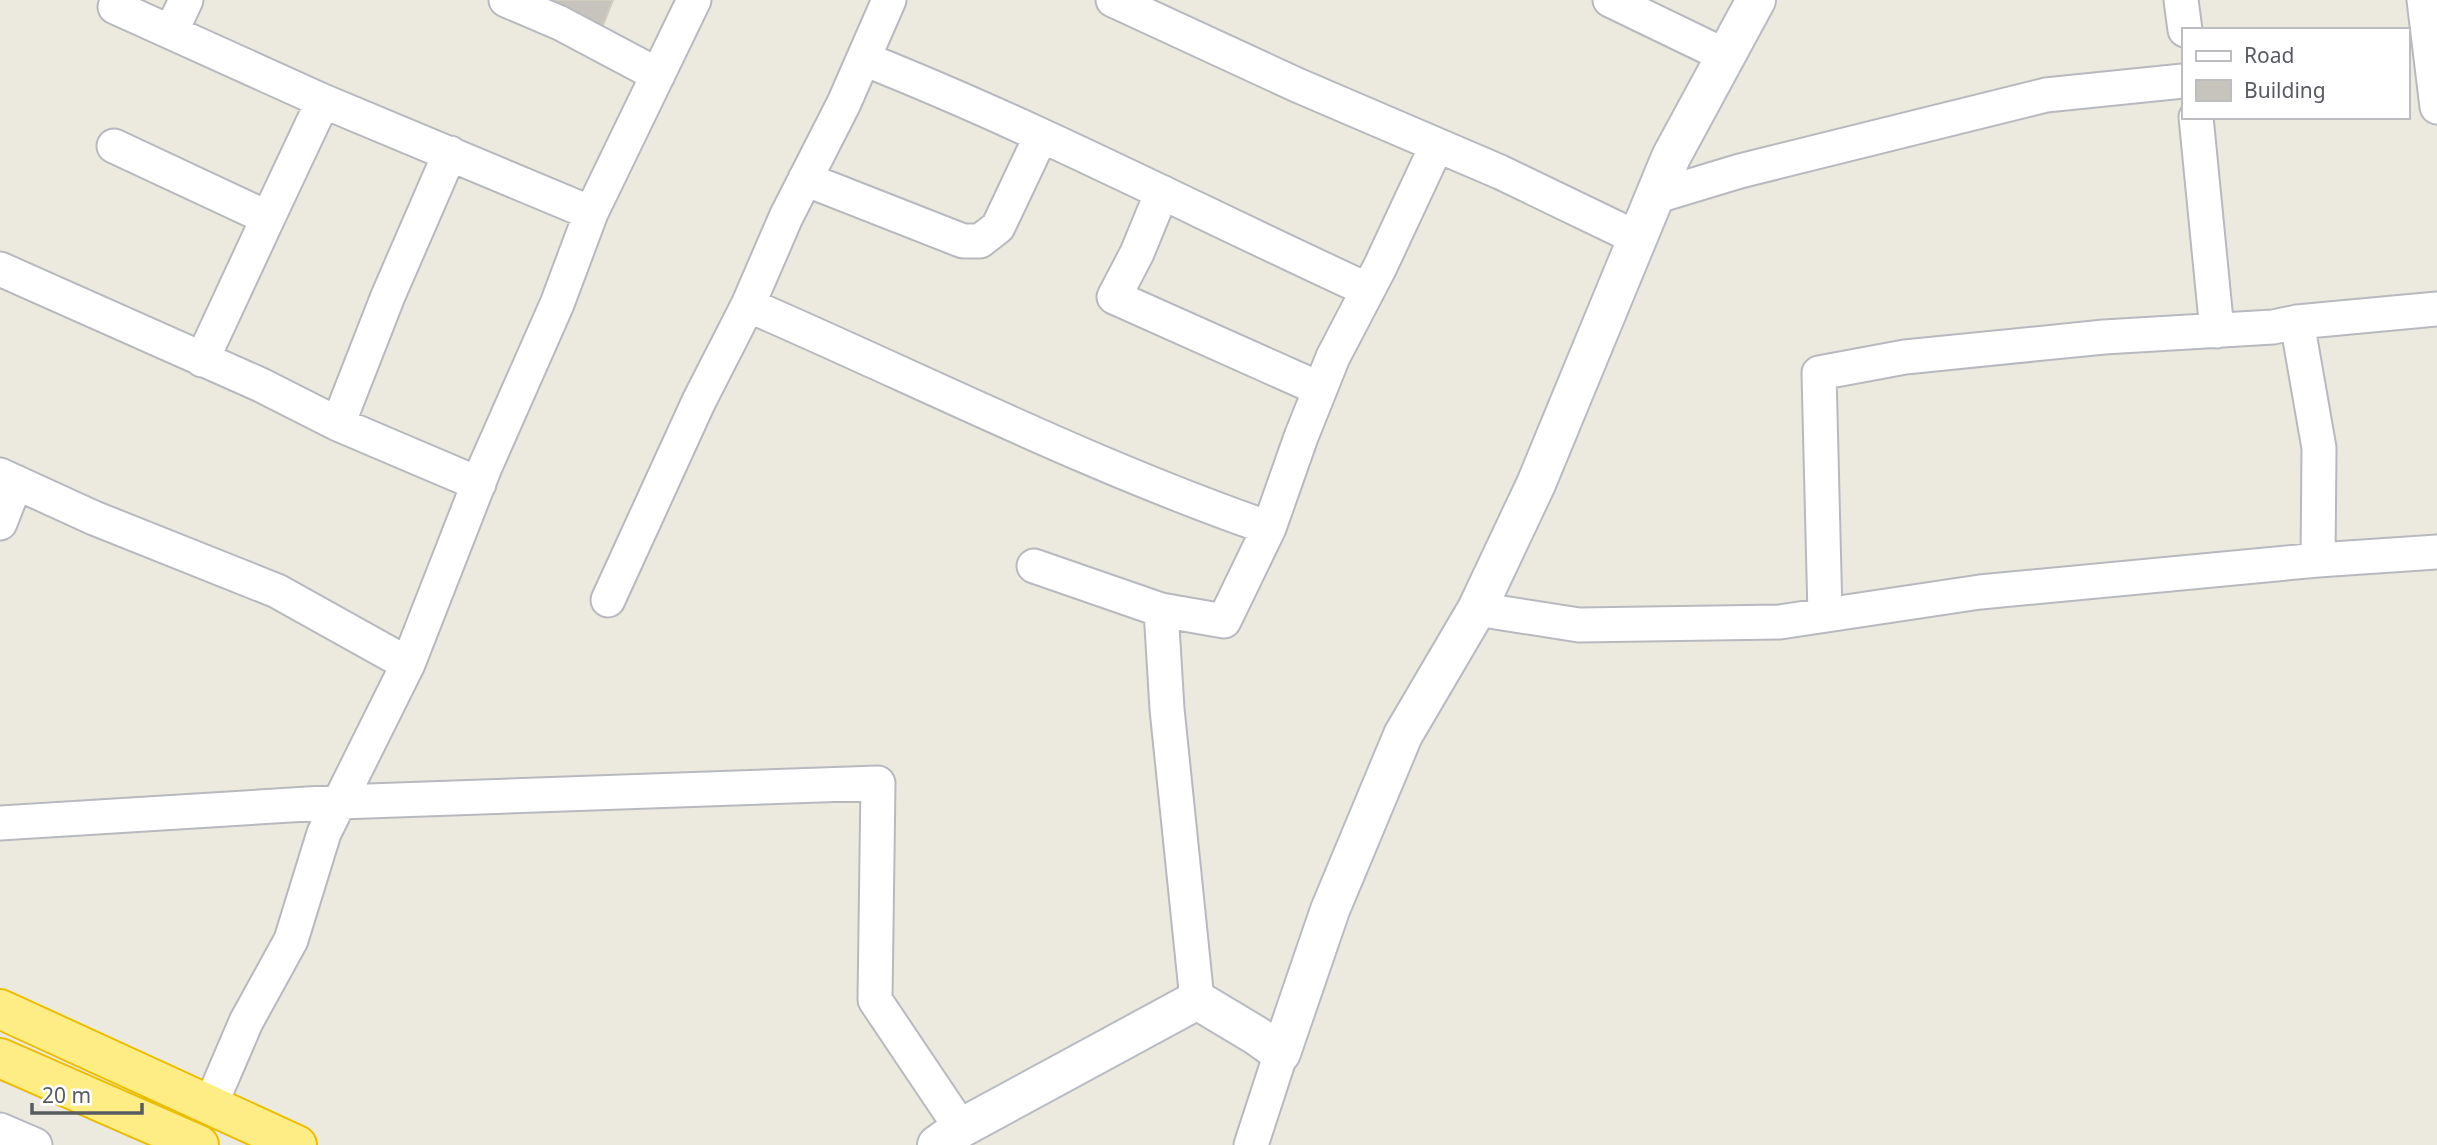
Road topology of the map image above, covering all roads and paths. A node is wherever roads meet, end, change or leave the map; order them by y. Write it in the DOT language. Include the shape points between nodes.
graph roads {
  1 [pos="186,0"];
  2 [pos="506,0"];
  3 [pos="694,0"];
  4 [pos="889,0"];
  5 [pos="1113,0"];
  6 [pos="1610,0"];
  7 [pos="1756,0"];
  8 [pos="2181,0"];
  9 [pos="2424,0"];
  10 [pos="115,7"];
  11 [pos="2185,28"];
  12 [pos="171,32"];
  13 [pos="1726,56"];
  14 [pos="864,59"];
  15 [pos="659,75"];
  16 [pos="2182,81"];
  17 [pos="323,101"];
  18 [pos="2437,107"];
  19 [pos="2196,119"];
  20 [pos="1041,136"];
  21 [pos="1437,145"];
  22 [pos="114,146"];
  23 [pos="450,153"];
  24 [pos="805,179"];
  25 [pos="1162,192"];
  26 [pos="1654,197"];
  27 [pos="591,213"];
  28 [pos="268,218"];
  29 [pos="1637,239"];
  30 [pos="0,269"];
  31 [pos="1368,290"];
  32 [pos="748,305"];
  33 [pos="2437,309"];
  34 [pos="2297,323"];
  35 [pos="2217,331"];
  36 [pos="202,360"];
  37 [pos="1320,389"];
  38 [pos="338,424"];
  39 [pos="8,479"];
  40 [pos="479,484"];
  41 [pos="0,523"];
  42 [pos="1269,528"];
  43 [pos="2437,552"];
  44 [pos="2318,560"];
  45 [pos="1034,566"];
  46 [pos="608,600"];
  47 [pos="1477,609"];
  48 [pos="1161,610"];
  49 [pos="1825,615"];
  50 [pos="408,664"];
  51 [pos="340,802"];
  52 [pos="0,823"];
  53 [pos="1197,1000"];
  54 [pos="0,1009"];
  55 [pos="1282,1054"];
  56 [pos="0,1058"];
  57 [pos="210,1107"];
  58 [pos="0,1130"];
  59 [pos="949,1137"];
  60 [pos="35,1145"];
  61 [pos="199,1145"];
  62 [pos="297,1145"];
  63 [pos="1251,1145"];
  1 -- 12 [label="street"];
  2 -- 15 [label="street"];
  3 -- 15 [label="street"];
  4 -- 14 [label="street"];
  5 -- 21 [label="street"];
  6 -- 13 [label="street"];
  7 -- 13 [label="street"];
  8 -- 11 [label="street"];
  9 -- 18 [label="street"];
  10 -- 12 [label="street"];
  12 -- 17 [label="street"];
  13 -- 26 [label="street"];
  14 -- 20 [label="street"];
  14 -- 24 [label="street"];
  15 -- 27 [label="street"];
  16 -- 26 [label="street" via="2046,95 1740,171"];
  17 -- 23 [label="street"];
  17 -- 28 [label="street"];
  19 -- 35 [label="street"];
  20 -- 24 [label="street" via="998,227 980,241 963,241"];
  20 -- 25 [label="street"];
  21 -- 29 [label="street"];
  21 -- 31 [label="street"];
  22 -- 28 [label="street"];
  23 -- 27 [label="street"];
  23 -- 38 [label="street"];
  24 -- 32 [label="street"];
  25 -- 31 [label="street"];
  25 -- 37 [label="street" via="1114,297"];
  26 -- 29 [label="street"];
  27 -- 40 [label="street"];
  28 -- 36 [label="street"];
  29 -- 47 [label="street" via="1536,484"];
  30 -- 36 [label="street"];
  31 -- 37 [label="street"];
  32 -- 42 [label="street" via="1012,425 1191,501"];
  32 -- 46 [label="street"];
  33 -- 34 [label="street"];
  34 -- 35 [label="street"];
  34 -- 44 [label="street" via="2319,448"];
  35 -- 49 [label="street" via="1905,357 1819,373"];
  36 -- 38 [label="street"];
  37 -- 42 [label="street"];
  38 -- 40 [label="street"];
  39 -- 41 [label="street"];
  39 -- 50 [label="street" via="277,591"];
  40 -- 50 [label="street"];
  42 -- 48 [label="street" via="1224,621"];
  43 -- 44 [label="street"];
  44 -- 49 [label="street" via="1979,592"];
  45 -- 48 [label="street"];
  47 -- 49 [label="street" via="1579,625 1780,622"];
  47 -- 55 [label="street" via="1403,735 1330,910"];
  48 -- 53 [label="street"];
  50 -- 51 [label="street"];
  51 -- 52 [label="street"];
  51 -- 57 [label="street" via="324,833 291,940 246,1022"];
  51 -- 59 [label="street" via="878,783 875,1000"];
  53 -- 55 [label="street"];
  53 -- 59 [label="street"];
  54 -- 57 [label="highway"];
  55 -- 63 [label="street"];
  56 -- 61 [label="highway"];
  57 -- 62 [label="highway"];
  58 -- 60 [label="street"];
}
